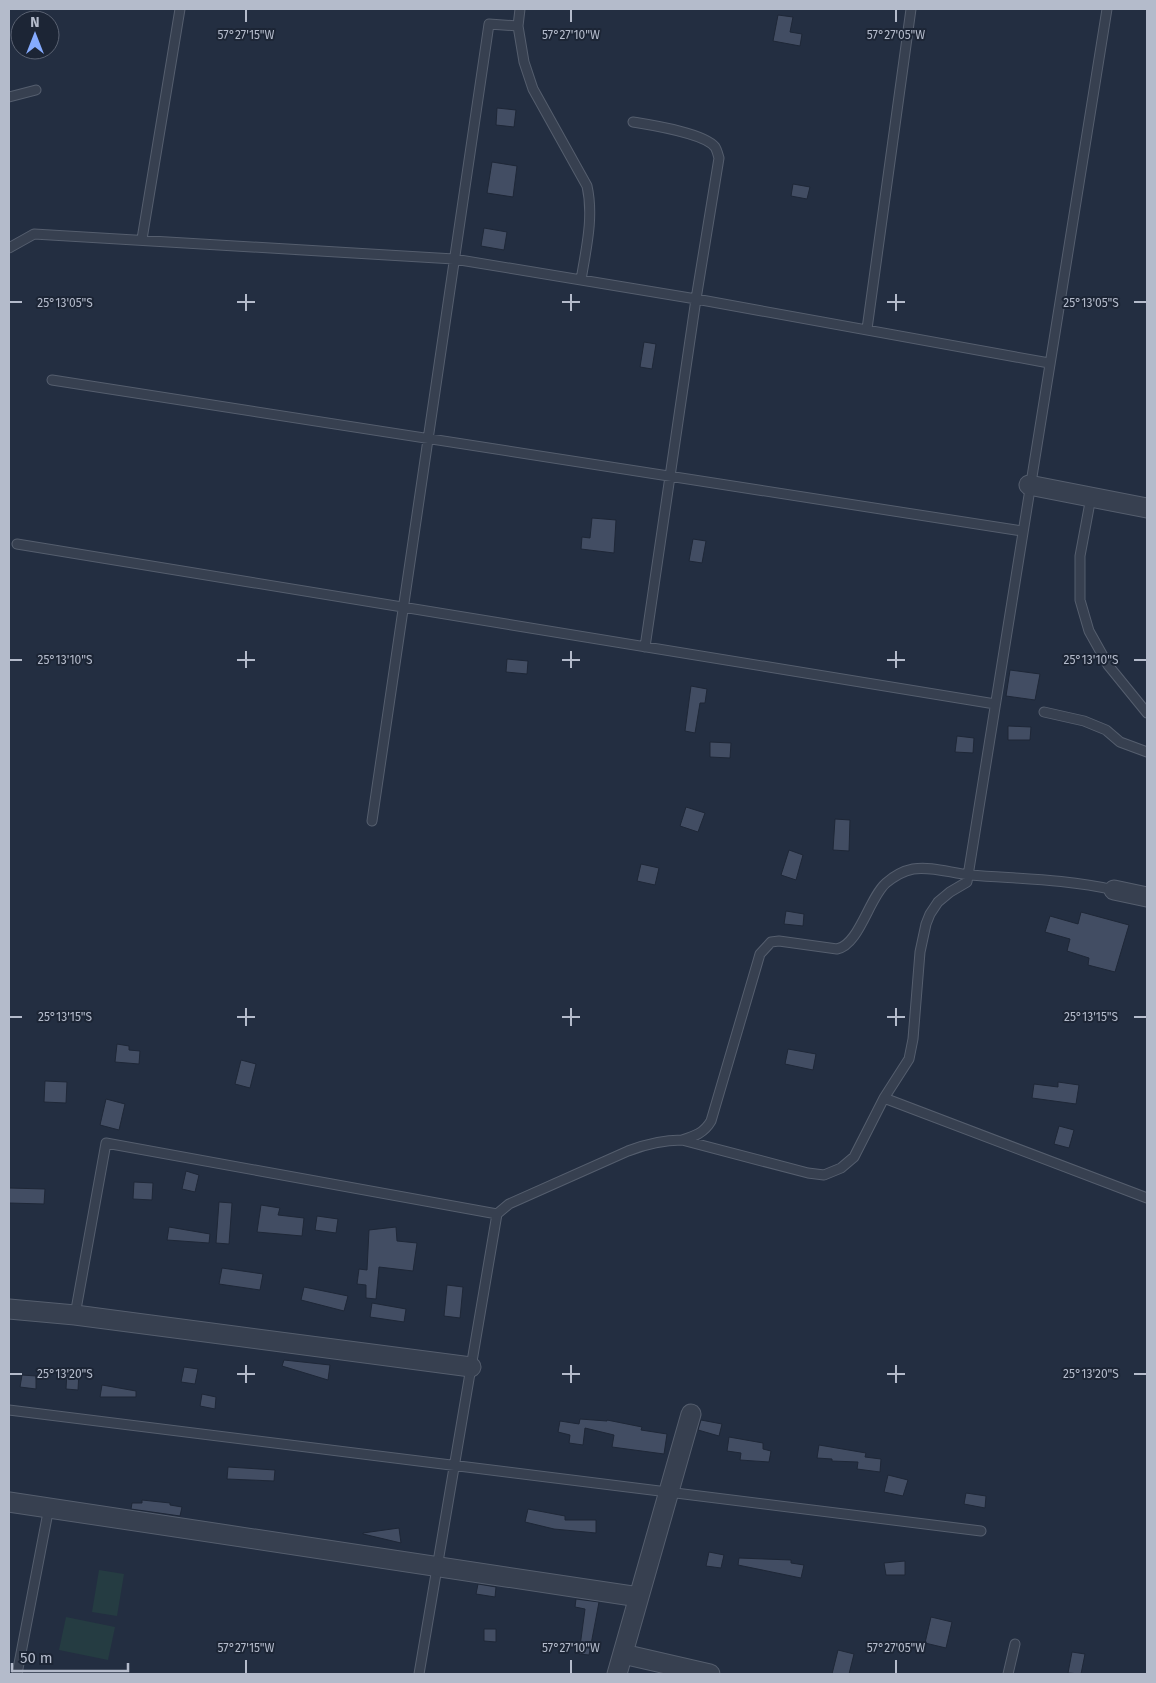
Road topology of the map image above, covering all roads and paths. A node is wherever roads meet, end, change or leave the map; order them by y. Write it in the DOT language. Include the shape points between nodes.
graph roads {
  1 [pos="180,9"];
  2 [pos="520,9"];
  3 [pos="911,9"];
  4 [pos="1107,9"];
  5 [pos="518,26"];
  6 [pos="36,90"];
  7 [pos="9,97"];
  8 [pos="633,122"];
  9 [pos="142,239"];
  10 [pos="9,248"];
  11 [pos="454,259"];
  12 [pos="581,280"];
  13 [pos="696,299"];
  14 [pos="867,329"];
  15 [pos="1049,363"];
  16 [pos="52,380"];
  17 [pos="428,438"];
  18 [pos="670,476"];
  19 [pos="1026,485"];
  20 [pos="1090,497"];
  21 [pos="1147,508"];
  22 [pos="1022,531"];
  23 [pos="17,544"];
  24 [pos="403,608"];
  25 [pos="645,647"];
  26 [pos="995,704"];
  27 [pos="1044,712"];
  28 [pos="1147,713"];
  29 [pos="1147,752"];
  30 [pos="372,821"];
  31 [pos="968,875"];
  32 [pos="1114,890"];
  33 [pos="1147,897"];
  34 [pos="884,1098"];
  35 [pos="682,1140"];
  36 [pos="1147,1198"];
  37 [pos="497,1214"];
  38 [pos="9,1309"];
  39 [pos="75,1315"];
  40 [pos="471,1367"];
  41 [pos="9,1410"];
  42 [pos="692,1414"];
  43 [pos="454,1466"];
  44 [pos="669,1492"];
  45 [pos="9,1502"];
  46 [pos="49,1507"];
  47 [pos="981,1531"];
  48 [pos="438,1566"];
  49 [pos="639,1597"];
  50 [pos="1016,1644"];
  51 [pos="623,1654"];
  52 [pos="17,1674"];
  53 [pos="419,1674"];
  54 [pos="617,1674"];
  55 [pos="710,1674"];
  56 [pos="1008,1674"];
  1 -- 9 [label="lane"];
  2 -- 5 [label="lane"];
  3 -- 14 [label="lane"];
  4 -- 15 [label="lane"];
  5 -- 11 [label="lane" via="489,24"];
  5 -- 12 [label="lane" via="524,62 533,89 587,186 591,202"];
  6 -- 7 [label="lane"];
  8 -- 13 [label="lane" via="706,140 715,148 719,158"];
  9 -- 10 [label="lane" via="34,234"];
  9 -- 11 [label="lane"];
  11 -- 12 [label="lane"];
  11 -- 17 [label="lane"];
  12 -- 13 [label="lane"];
  13 -- 14 [label="lane"];
  13 -- 18 [label="lane"];
  14 -- 15 [label="lane"];
  15 -- 19 [label="lane"];
  16 -- 17 [label="lane"];
  17 -- 18 [label="lane"];
  17 -- 24 [label="lane"];
  18 -- 22 [label="lane"];
  18 -- 25 [label="lane"];
  19 -- 20 [label="street"];
  19 -- 22 [label="lane"];
  20 -- 21 [label="street"];
  20 -- 28 [label="lane" via="1080,556 1080,600 1089,631 1108,665"];
  22 -- 26 [label="lane"];
  23 -- 24 [label="lane"];
  24 -- 25 [label="lane"];
  24 -- 30 [label="lane"];
  25 -- 26 [label="lane"];
  26 -- 31 [label="lane"];
  27 -- 29 [label="lane" via="1106,730 1120,742"];
  31 -- 32 [label="lane" via="1054,880"];
  31 -- 34 [label="lane" via="967,882 938,902 930,914 920,952 909,1059"];
  31 -- 35 [label="lane" via="923,868 898,874 878,892 854,935 842,948 778,941 765,946 711,1121 696,1136"];
  32 -- 33 [label="street"];
  34 -- 35 [label="lane" via="854,1157 841,1168 824,1175"];
  34 -- 36 [label="lane"];
  35 -- 37 [label="lane" via="645,1144 509,1204"];
  37 -- 39 [label="lane" via="106,1143"];
  37 -- 40 [label="lane"];
  38 -- 39 [label="street"];
  39 -- 40 [label="street"];
  40 -- 43 [label="lane"];
  41 -- 43 [label="lane"];
  42 -- 44 [label="street"];
  43 -- 44 [label="lane"];
  43 -- 48 [label="lane"];
  44 -- 47 [label="lane"];
  44 -- 49 [label="street"];
  45 -- 46 [label="street"];
  46 -- 48 [label="street"];
  46 -- 52 [label="lane"];
  48 -- 49 [label="street"];
  48 -- 53 [label="lane"];
  49 -- 51 [label="street"];
  50 -- 56 [label="lane"];
  51 -- 54 [label="street"];
  51 -- 55 [label="street"];
}
